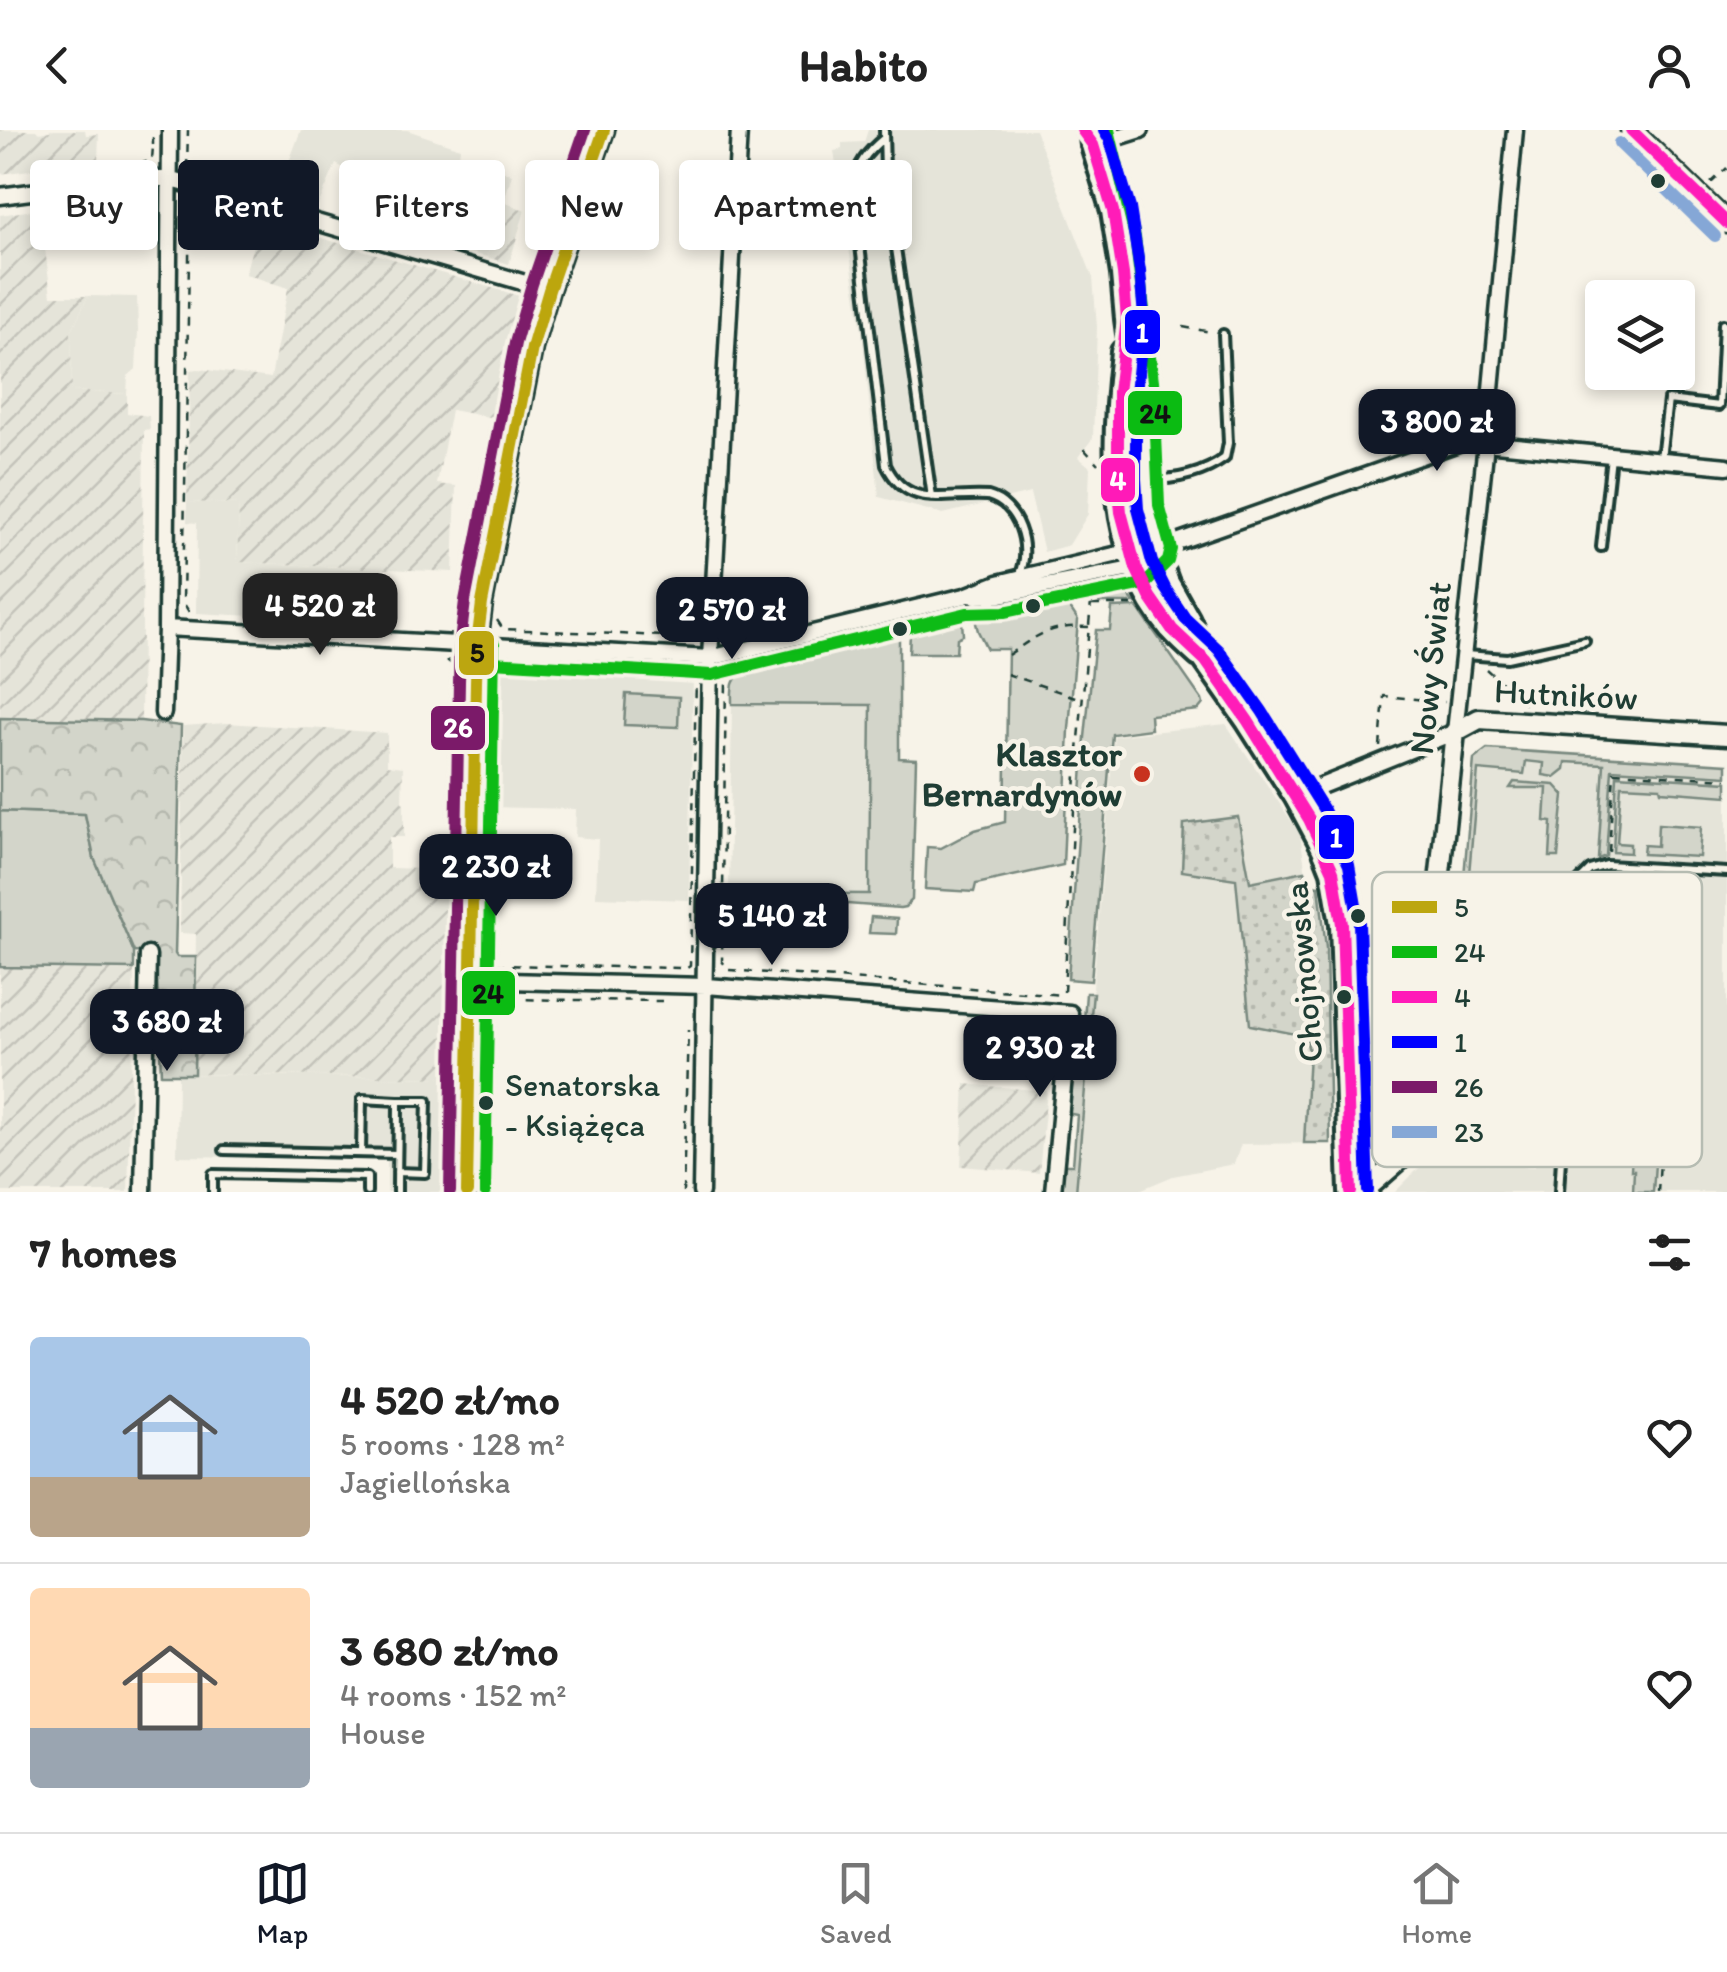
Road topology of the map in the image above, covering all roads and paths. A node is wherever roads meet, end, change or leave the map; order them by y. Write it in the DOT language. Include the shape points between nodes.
graph roads {
  1 [pos="153,130"];
  2 [pos="170,130"];
  3 [pos="188,130"];
  4 [pos="604,130"];
  5 [pos="739,130"];
  6 [pos="1141,130"];
  7 [pos="1515,130"];
  8 [pos="1631,130"];
  9 [pos="884,134"];
  10 [pos="1089,135"];
  11 [pos="152,146"];
  12 [pos="187,160"];
  13 [pos="1727,168"];
  14 [pos="169,178"];
  15 [pos="1710,184"];
  16 [pos="0,196"];
  17 [pos="1727,223"];
  18 [pos="187,250"];
  19 [pos="548,290"];
  20 [pos="1127,319"];
  21 [pos="1722,324"];
  22 [pos="1184,327"];
  23 [pos="1222,334"];
  24 [pos="1486,442"];
  25 [pos="1084,450"];
  26 [pos="1611,455"];
  27 [pos="1660,460"];
  28 [pos="1098,465"];
  29 [pos="1727,466"];
  30 [pos="1140,480"];
  31 [pos="932,497"];
  32 [pos="1601,548"];
  33 [pos="1024,549"];
  34 [pos="1140,556"];
  35 [pos="1038,567"];
  36 [pos="1016,579"];
  37 [pos="1093,585"];
  38 [pos="965,596"];
  39 [pos="1138,602"];
  40 [pos="1091,604"];
  41 [pos="984,612"];
  42 [pos="495,613"];
  43 [pos="198,616"];
  44 [pos="166,628"];
  45 [pos="1089,628"];
  46 [pos="702,630"];
  47 [pos="1586,641"];
  48 [pos="477,644"];
  49 [pos="1008,655"];
  50 [pos="710,658"];
  51 [pos="1471,658"];
  52 [pos="1008,674"];
  53 [pos="1083,700"];
  54 [pos="1445,702"];
  55 [pos="1532,710"];
  56 [pos="163,713"];
  57 [pos="1455,732"];
  58 [pos="1727,735"];
  59 [pos="1380,748"];
  60 [pos="1727,779"];
  61 [pos="1296,796"];
  62 [pos="1609,855"];
  63 [pos="1622,866"];
  64 [pos="1660,868"];
  65 [pos="1440,872"];
  66 [pos="1587,872"];
  67 [pos="1622,872"];
  68 [pos="1660,872"];
  69 [pos="1727,872"];
  70 [pos="148,955"];
  71 [pos="494,966"];
  72 [pos="471,980"];
  73 [pos="706,986"];
  74 [pos="666,1001"];
  75 [pos="688,1026"];
  76 [pos="398,1100"];
  77 [pos="224,1150"];
  78 [pos="361,1154"];
  79 [pos="397,1154"];
  80 [pos="1392,1167"];
  81 [pos="1559,1167"];
  82 [pos="1660,1167"];
  83 [pos="397,1172"];
  84 [pos="143,1192"];
  85 [pos="212,1192"];
  86 [pos="367,1192"];
  87 [pos="397,1192"];
  88 [pos="468,1192"];
  89 [pos="488,1192"];
  90 [pos="683,1192"];
  91 [pos="701,1192"];
  92 [pos="1053,1192"];
  93 [pos="1351,1192"];
  94 [pos="1363,1192"];
  95 [pos="1558,1192"];
  96 [pos="1658,1192"];
  1 -- 11 [label="path"];
  2 -- 14 [label="street"];
  3 -- 12 [label="path"];
  4 -- 19 [label="street"];
  5 -- 50 [label="street"];
  6 -- 10 [label="street"];
  7 -- 24 [label="street, Nowy Świat"];
  8 -- 17 [label="street"];
  9 -- 31 [label="lane"];
  9 -- 31 [label="lane" via="858,166 853,186 883,450 901,487"];
  10 -- 20 [label="main road, Chojnowska" via="1118,239"];
  13 -- 15 [label="path"];
  14 -- 16 [label="street"];
  14 -- 19 [label="street"];
  14 -- 44 [label="street"];
  18 -- 43 [label="path" via="183,602"];
  19 -- 48 [label="street"];
  20 -- 30 [label="main road, Chojnowska"];
  20 -- 34 [label="main road, Chojnowska" via="1118,480 1121,512"];
  21 -- 27 [label="lane" via="1720,406 1668,400"];
  22 -- 23 [label="path"];
  23 -- 30 [label="lane" via="1225,458 1182,478"];
  24 -- 26 [label="street"];
  24 -- 34 [label="street" via="1464,441"];
  24 -- 51 [label="street, Nowy Świat"];
  25 -- 28 [label="path"];
  26 -- 27 [label="street"];
  26 -- 32 [label="lane"];
  27 -- 29 [label="street"];
  30 -- 34 [label="main road, Chojnowska"];
  31 -- 33 [label="lane" via="1002,501 1014,513"];
  33 -- 35 [label="lane"];
  33 -- 36 [label="lane"];
  34 -- 35 [label="street"];
  34 -- 38 [label="street" via="1001,596"];
  34 -- 61 [label="main road, Chojnowska" via="1167,582 1206,661"];
  35 -- 36 [label="street"];
  36 -- 38 [label="street"];
  37 -- 40 [label="path"];
  38 -- 50 [label="street"];
  39 -- 40 [label="path"];
  40 -- 45 [label="path"];
  41 -- 53 [label="path" via="731,672 722,961 729,970 1064,996"];
  42 -- 46 [label="path" via="503,629 687,637"];
  44 -- 48 [label="street"];
  44 -- 56 [label="street"];
  45 -- 49 [label="path" via="1064,626"];
  45 -- 53 [label="path"];
  47 -- 51 [label="lane" via="1507,658"];
  48 -- 50 [label="street"];
  48 -- 72 [label="street"];
  50 -- 73 [label="street"];
  51 -- 55 [label="path"];
  51 -- 57 [label="street, Nowy Świat"];
  52 -- 53 [label="path"];
  54 -- 59 [label="path" via="1384,696"];
  57 -- 58 [label="street, Hutników" via="1479,719"];
  57 -- 61 [label="street, Hutników"];
  57 -- 65 [label="street, Nowy Świat"];
  60 -- 62 [label="path" via="1614,772"];
  61 -- 93 [label="main road, Chojnowska" via="1324,848 1340,902"];
  63 -- 64 [label="lane"];
  63 -- 66 [label="lane"];
  63 -- 67 [label="path"];
  64 -- 68 [label="path"];
  64 -- 69 [label="lane"];
  70 -- 84 [label="street"];
  71 -- 71 [label="path" via="690,966 696,679 690,671 507,660 490,669 486,956"];
  72 -- 73 [label="street"];
  72 -- 88 [label="street"];
  73 -- 91 [label="street"];
  73 -- 92 [label="street" via="1070,1013"];
  74 -- 89 [label="path" via="499,1000 491,1007"];
  75 -- 90 [label="path"];
  76 -- 78 [label="lane" via="362,1100"];
  76 -- 79 [label="lane"];
  76 -- 83 [label="lane" via="426,1101 425,1172"];
  77 -- 78 [label="lane"];
  78 -- 79 [label="lane"];
  79 -- 83 [label="lane"];
  80 -- 94 [label="street, Nowy Świat"];
  81 -- 95 [label="lane"];
  82 -- 96 [label="path"];
  83 -- 87 [label="lane"];
  85 -- 86 [label="lane" via="213,1174 367,1176"];
}
